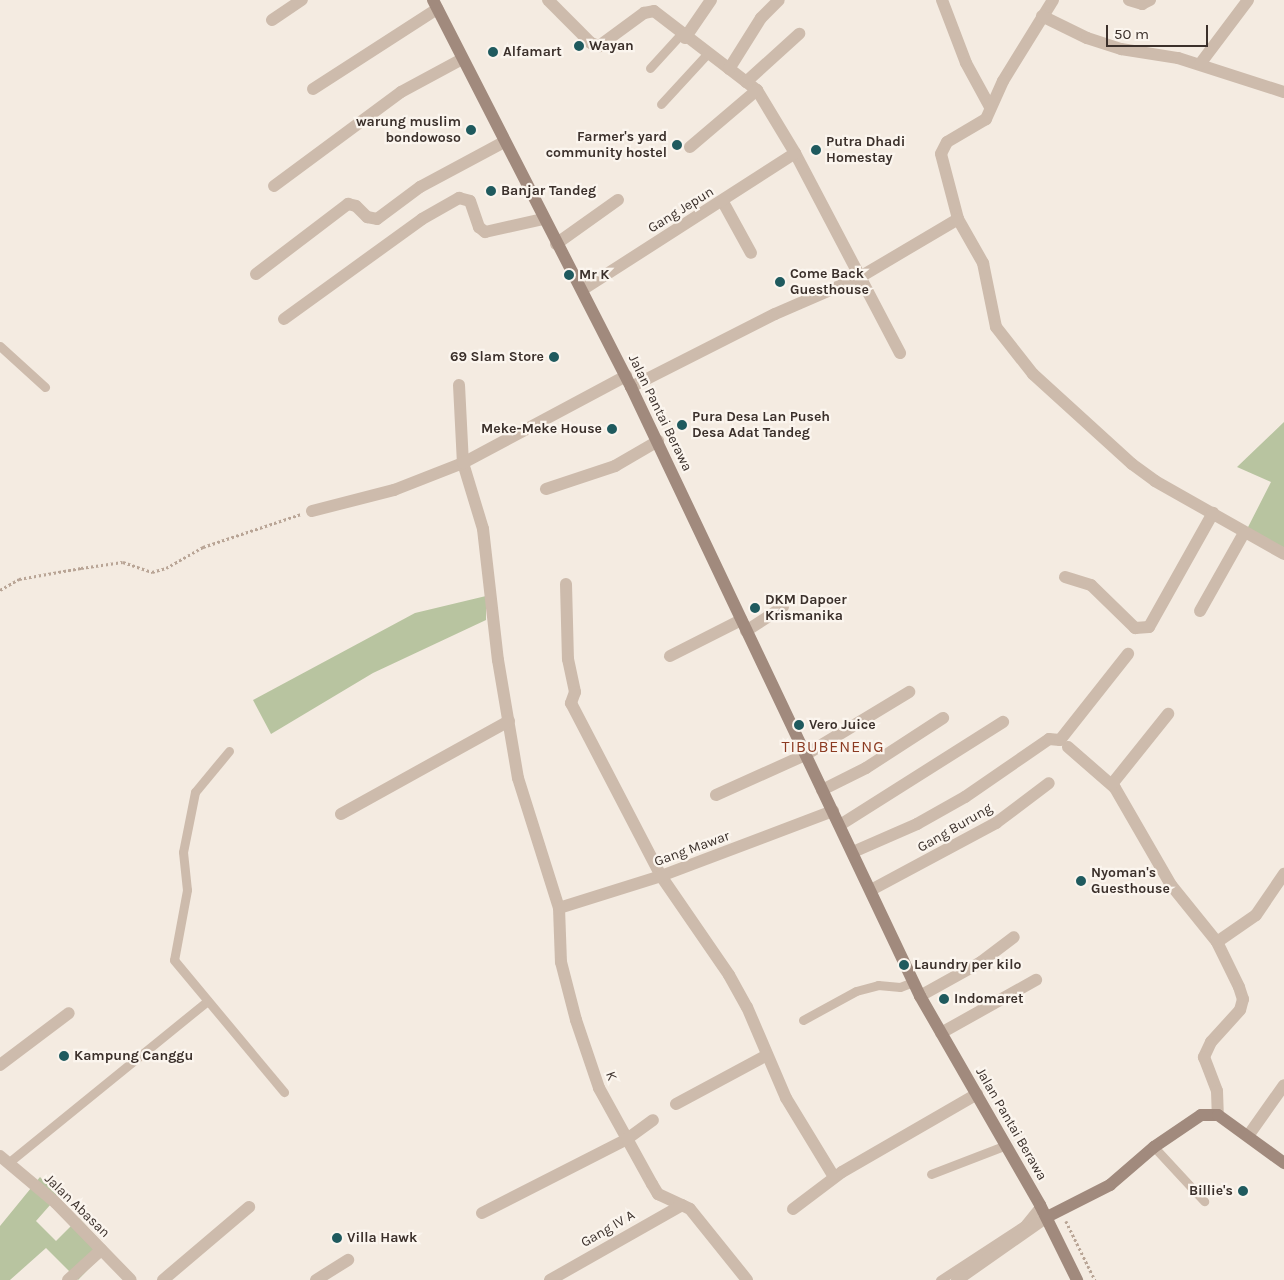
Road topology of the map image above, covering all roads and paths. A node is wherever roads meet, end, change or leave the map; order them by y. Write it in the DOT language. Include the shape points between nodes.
graph roads {
  1 [pos="302,0"];
  2 [pos="711,0"];
  3 [pos="779,0"];
  4 [pos="942,0"];
  5 [pos="1053,0"];
  6 [pos="1129,0"];
  7 [pos="1150,0"];
  8 [pos="1248,0"];
  9 [pos="551,1"];
  10 [pos="435,4"];
  11 [pos="1042,16"];
  12 [pos="272,20"];
  13 [pos="799,34"];
  14 [pos="683,36"];
  15 [pos="707,54"];
  16 [pos="462,58"];
  17 [pos="1200,64"];
  18 [pos="650,68"];
  19 [pos="729,69"];
  20 [pos="746,82"];
  21 [pos="313,90"];
  22 [pos="757,90"];
  23 [pos="1284,92"];
  24 [pos="661,104"];
  25 [pos="990,107"];
  26 [pos="504,142"];
  27 [pos="690,147"];
  28 [pos="795,153"];
  29 [pos="274,186"];
  30 [pos="618,200"];
  31 [pos="723,202"];
  32 [pos="543,219"];
  33 [pos="958,219"];
  34 [pos="556,244"];
  35 [pos="750,253"];
  36 [pos="256,274"];
  37 [pos="860,277"];
  38 [pos="582,290"];
  39 [pos="284,319"];
  40 [pos="0,346"];
  41 [pos="900,353"];
  42 [pos="629,381"];
  43 [pos="459,385"];
  44 [pos="45,387"];
  45 [pos="658,442"];
  46 [pos="463,463"];
  47 [pos="546,489"];
  48 [pos="312,511"];
  49 [pos="1213,513"];
  50 [pos="1244,533"];
  51 [pos="1284,554"];
  52 [pos="1065,577"];
  53 [pos="566,584"];
  54 [pos="0,590"];
  55 [pos="783,607"];
  56 [pos="1200,611"];
  57 [pos="743,626"];
  58 [pos="1128,654"];
  59 [pos="670,656"];
  60 [pos="908,692"];
  61 [pos="1168,714"];
  62 [pos="943,718"];
  63 [pos="509,721"];
  64 [pos="1003,722"];
  65 [pos="1068,747"];
  66 [pos="229,751"];
  67 [pos="805,755"];
  68 [pos="1049,783"];
  69 [pos="1112,784"];
  70 [pos="822,790"];
  71 [pos="716,795"];
  72 [pos="833,811"];
  73 [pos="341,814"];
  74 [pos="840,825"];
  75 [pos="853,852"];
  76 [pos="1284,874"];
  77 [pos="661,876"];
  78 [pos="871,890"];
  79 [pos="560,908"];
  80 [pos="1014,937"];
  81 [pos="1217,942"];
  82 [pos="1036,980"];
  83 [pos="913,982"];
  84 [pos="920,996"];
  85 [pos="207,1001"];
  86 [pos="69,1014"];
  87 [pos="803,1020"];
  88 [pos="941,1033"];
  89 [pos="767,1055"];
  90 [pos="0,1065"];
  91 [pos="1284,1085"];
  92 [pos="284,1092"];
  93 [pos="977,1094"];
  94 [pos="676,1104"];
  95 [pos="1218,1115"];
  96 [pos="654,1120"];
  97 [pos="1248,1136"];
  98 [pos="627,1139"];
  99 [pos="1006,1145"];
  100 [pos="1154,1147"];
  101 [pos="4,1159"];
  102 [pos="1284,1163"];
  103 [pos="930,1174"];
  104 [pos="834,1176"];
  105 [pos="1204,1201"];
  106 [pos="682,1205"];
  107 [pos="1040,1205"];
  108 [pos="249,1207"];
  109 [pos="793,1209"];
  110 [pos="1062,1210"];
  111 [pos="482,1213"];
  112 [pos="1047,1218"];
  113 [pos="101,1250"];
  114 [pos="348,1260"];
  115 [pos="744,1279"];
  116 [pos="68,1280"];
  117 [pos="131,1280"];
  118 [pos="163,1280"];
  119 [pos="316,1280"];
  120 [pos="550,1280"];
  121 [pos="940,1280"];
  122 [pos="957,1280"];
  123 [pos="1076,1280"];
  124 [pos="1094,1280"];
  1 -- 12 [label="street"];
  2 -- 14 [label="street"];
  3 -- 19 [label="street" via="761,18"];
  4 -- 25 [label="street" via="966,63"];
  5 -- 11 [label="street"];
  6 -- 7 [label="street" via="1142,4"];
  8 -- 17 [label="street"];
  9 -- 14 [label="street" via="591,43 599,46 649,11 659,14"];
  10 -- 16 [label="street, Jalan Pantai Berawa"];
  10 -- 21 [label="street"];
  11 -- 17 [label="street" via="1087,38 1121,49"];
  11 -- 25 [label="street"];
  13 -- 20 [label="street"];
  14 -- 15 [label="street"];
  14 -- 18 [label="lane"];
  15 -- 19 [label="street"];
  15 -- 24 [label="lane"];
  16 -- 26 [label="street, Jalan Pantai Berawa"];
  16 -- 29 [label="street" via="401,92"];
  17 -- 23 [label="street"];
  19 -- 20 [label="street"];
  20 -- 22 [label="street"];
  22 -- 27 [label="street"];
  22 -- 28 [label="street"];
  25 -- 33 [label="street" via="982,123 942,147 942,163"];
  26 -- 32 [label="street, Jalan Pantai Berawa"];
  26 -- 36 [label="street" via="420,187 377,219 367,217 356,206 348,204"];
  28 -- 31 [label="street, Gang Jepun"];
  28 -- 37 [label="street"];
  30 -- 34 [label="street"];
  31 -- 35 [label="street"];
  31 -- 38 [label="street, Gang Jepun"];
  32 -- 34 [label="street, Jalan Pantai Berawa"];
  32 -- 39 [label="street" via="485,232 479,227 470,201 465,198 453,201 376,251"];
  33 -- 37 [label="street"];
  33 -- 49 [label="street" via="983,263 996,326 1017,357 1132,464"];
  34 -- 38 [label="street, Jalan Pantai Berawa"];
  37 -- 41 [label="street"];
  37 -- 42 [label="street"];
  38 -- 42 [label="street, Jalan Pantai Berawa"];
  40 -- 44 [label="lane"];
  42 -- 45 [label="street, Jalan Pantai Berawa"];
  42 -- 46 [label="street"];
  43 -- 46 [label="street, K"];
  45 -- 47 [label="street" via="615,466"];
  45 -- 57 [label="street, Jalan Pantai Berawa"];
  46 -- 48 [label="street" via="394,490"];
  46 -- 63 [label="street, K" via="483,530"];
  48 -- 54 [label="path" via="203,547 166,568 152,572 123,562 19,580"];
  49 -- 50 [label="street"];
  49 -- 52 [label="street" via="1149,627 1135,628 1091,586"];
  50 -- 51 [label="street"];
  50 -- 56 [label="street"];
  53 -- 77 [label="street" via="568,659 575,692 571,702"];
  55 -- 57 [label="street"];
  57 -- 59 [label="street"];
  57 -- 67 [label="street, Jalan Pantai Berawa"];
  58 -- 75 [label="street" via="1060,740 1049,738 949,806 918,824"];
  60 -- 67 [label="street"];
  61 -- 69 [label="street"];
  62 -- 70 [label="street" via="866,768"];
  63 -- 73 [label="street"];
  63 -- 79 [label="street, K" via="518,778"];
  64 -- 74 [label="street"];
  65 -- 69 [label="street"];
  66 -- 85 [label="lane" via="195,792 183,852 187,890 174,960"];
  67 -- 70 [label="street, Jalan Pantai Berawa"];
  67 -- 71 [label="street"];
  68 -- 78 [label="street, Gang Burung" via="996,823"];
  69 -- 81 [label="street" via="1171,886"];
  70 -- 72 [label="street, Jalan Pantai Berawa"];
  72 -- 74 [label="street, Jalan Pantai Berawa"];
  72 -- 77 [label="street, Gang Mawar"];
  74 -- 75 [label="street, Jalan Pantai Berawa"];
  75 -- 78 [label="street, Jalan Pantai Berawa"];
  76 -- 81 [label="street" via="1256,915"];
  77 -- 79 [label="street, Gang Mawar"];
  77 -- 89 [label="street" via="729,975"];
  78 -- 83 [label="street, Jalan Pantai Berawa"];
  79 -- 98 [label="street, K" via="561,962 576,1020 599,1088"];
  80 -- 84 [label="street" via="981,962"];
  81 -- 95 [label="street" via="1243,999 1240,1010 1211,1042 1204,1057 1217,1091"];
  82 -- 88 [label="street"];
  83 -- 84 [label="street, Jalan Pantai Berawa"];
  83 -- 87 [label="lane" via="900,987 878,985 856,991"];
  84 -- 88 [label="street, Jalan Pantai Berawa"];
  85 -- 92 [label="lane"];
  85 -- 101 [label="lane"];
  86 -- 90 [label="street"];
  88 -- 93 [label="street, Jalan Pantai Berawa"];
  89 -- 94 [label="street"];
  89 -- 104 [label="street" via="786,1098"];
  91 -- 97 [label="street"];
  93 -- 99 [label="street, Jalan Pantai Berawa"];
  93 -- 104 [label="street"];
  95 -- 97 [label="street"];
  95 -- 100 [label="street" via="1193,1118"];
  96 -- 98 [label="street"];
  97 -- 102 [label="street"];
  98 -- 106 [label="street, K" via="658,1194"];
  98 -- 111 [label="street"];
  99 -- 103 [label="lane"];
  99 -- 107 [label="street, Jalan Pantai Berawa"];
  100 -- 105 [label="lane"];
  100 -- 110 [label="street" via="1110,1185"];
  101 -- 113 [label="street, Jalan Abasan" via="56,1203"];
  104 -- 109 [label="street"];
  106 -- 115 [label="street, K" via="690,1210"];
  106 -- 120 [label="street, Gang IV A"];
  107 -- 112 [label="street, Jalan Pantai Berawa"];
  107 -- 121 [label="lane" via="1024,1225"];
  108 -- 118 [label="street"];
  110 -- 112 [label="street"];
  110 -- 124 [label="path"];
  112 -- 122 [label="street"];
  112 -- 123 [label="street, Jalan Pantai Berawa"];
  113 -- 116 [label="street"];
  113 -- 117 [label="street, Jalan Abasan"];
  114 -- 119 [label="street"];
}
